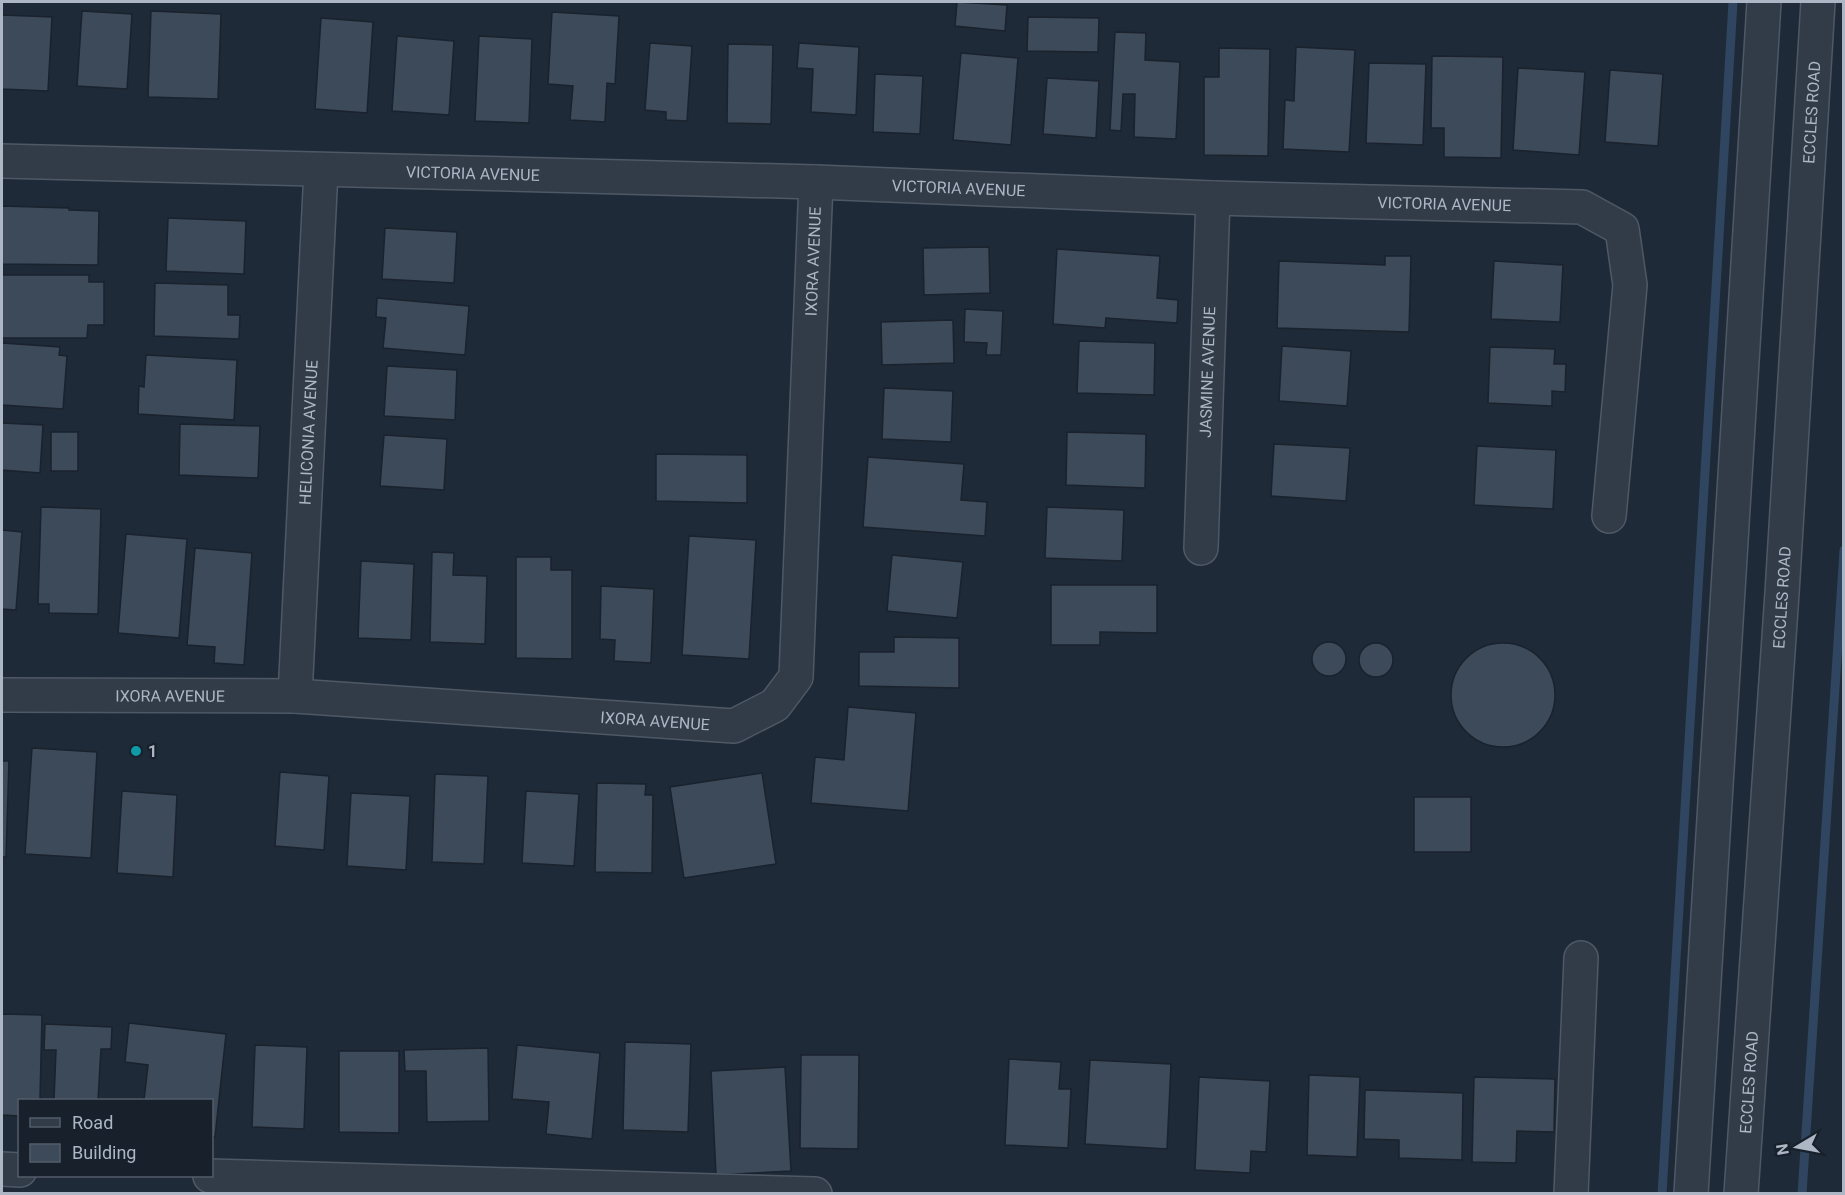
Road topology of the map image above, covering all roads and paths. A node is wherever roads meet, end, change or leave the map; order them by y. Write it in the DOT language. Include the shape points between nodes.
graph roads {
  1 [pos="1764,2"];
  2 [pos="1818,2"];
  3 [pos="2,161"];
  4 [pos="321,170"];
  5 [pos="816,182"];
  6 [pos="1214,198"];
  7 [pos="1609,516"];
  8 [pos="1201,548"];
  9 [pos="2,695"];
  10 [pos="295,696"];
  11 [pos="1581,958"];
  12 [pos="2,1169"];
  13 [pos="18,1170"];
  14 [pos="213,1176"];
  15 [pos="815,1194"];
  16 [pos="1571,1194"];
  17 [pos="1691,1194"];
  18 [pos="1741,1194"];
  1 -- 17 [label="street"];
  2 -- 18 [label="street, ECCLES ROAD"];
  3 -- 4 [label="street, VICTORIA AVENUE"];
  4 -- 5 [label="street, VICTORIA AVENUE"];
  4 -- 10 [label="street, HELICONIA AVENUE"];
  5 -- 6 [label="street, VICTORIA AVENUE"];
  5 -- 10 [label="street, IXORA AVENUE" via="796,677 775,705 734,726"];
  6 -- 7 [label="street, VICTORIA AVENUE" via="1582,207 1622,229 1630,285"];
  6 -- 8 [label="street, JASMINE AVENUE"];
  9 -- 10 [label="street, IXORA AVENUE"];
  11 -- 16 [label="street"];
  12 -- 13 [label="street"];
  14 -- 15 [label="street"];
}
